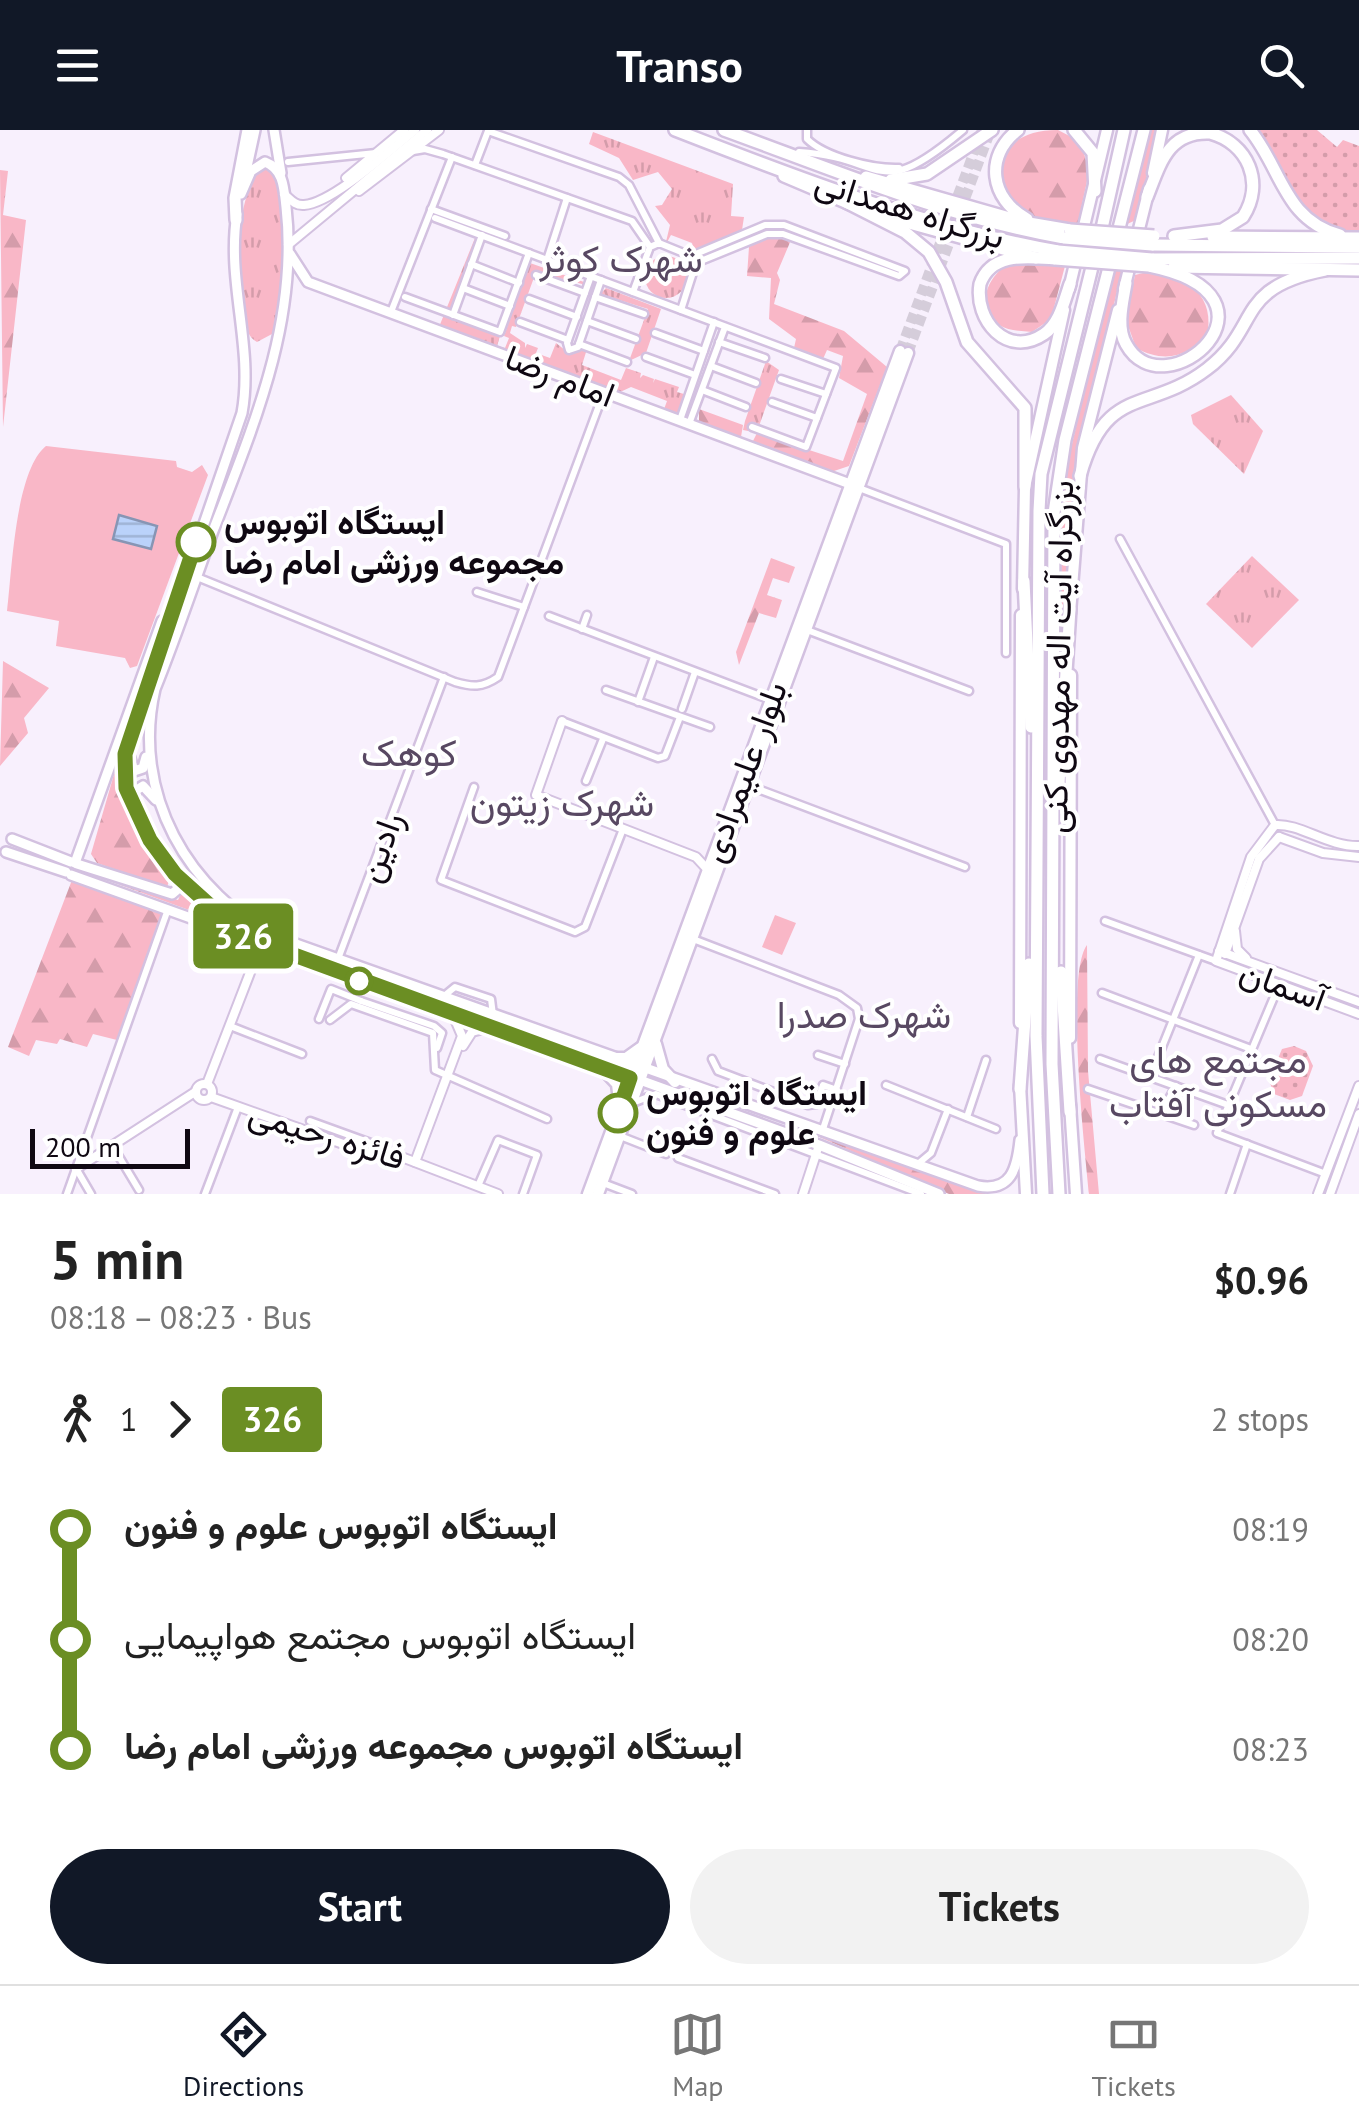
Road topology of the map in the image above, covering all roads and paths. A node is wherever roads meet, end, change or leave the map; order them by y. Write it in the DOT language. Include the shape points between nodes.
graph roads {
  1 [pos="251,130"];
  2 [pos="275,130"];
  3 [pos="404,130"];
  4 [pos="416,130"];
  5 [pos="675,130"];
  6 [pos="724,130"];
  7 [pos="806,130"];
  8 [pos="964,130"];
  9 [pos="992,130"];
  10 [pos="1018,130"];
  11 [pos="1074,130"];
  12 [pos="1107,130"];
  13 [pos="1124,130"];
  14 [pos="1144,130"];
  15 [pos="1162,130"];
  16 [pos="1250,130"];
  17 [pos="434,131"];
  18 [pos="740,136"];
  19 [pos="728,150"];
  20 [pos="410,152"];
  21 [pos="799,152"];
  22 [pos="376,153"];
  23 [pos="448,155"];
  24 [pos="288,162"];
  25 [pos="920,164"];
  26 [pos="475,166"];
  27 [pos="864,176"];
  28 [pos="282,181"];
  29 [pos="242,188"];
  30 [pos="335,190"];
  31 [pos="1094,191"];
  32 [pos="284,194"];
  33 [pos="1147,196"];
  34 [pos="342,198"];
  35 [pos="567,198"];
  36 [pos="846,202"];
  37 [pos="308,205"];
  38 [pos="431,209"];
  39 [pos="323,214"];
  40 [pos="435,218"];
  41 [pos="236,220"];
  42 [pos="482,235"];
  43 [pos="506,236"];
  44 [pos="1174,236"];
  45 [pos="820,237"];
  46 [pos="1359,238"];
  47 [pos="659,243"];
  48 [pos="1062,245"];
  49 [pos="816,246"];
  50 [pos="288,247"];
  51 [pos="1359,247"];
  52 [pos="650,248"];
  53 [pos="1152,252"];
  54 [pos="530,253"];
  55 [pos="1036,258"];
  56 [pos="1359,258"];
  57 [pos="547,260"];
  58 [pos="694,260"];
  59 [pos="471,264"];
  60 [pos="1325,270"];
  61 [pos="1359,270"];
  62 [pos="536,275"];
  63 [pos="591,276"];
  64 [pos="601,280"];
  65 [pos="519,282"];
  66 [pos="1126,282"];
  67 [pos="1070,284"];
  68 [pos="463,288"];
  69 [pos="633,292"];
  70 [pos="585,293"];
  71 [pos="405,297"];
  72 [pos="595,297"];
  73 [pos="529,299"];
  74 [pos="510,306"];
  75 [pos="681,310"];
  76 [pos="392,312"];
  77 [pos="644,314"];
  78 [pos="454,315"];
  79 [pos="576,317"];
  80 [pos="587,321"];
  81 [pos="520,322"];
  82 [pos="714,322"];
  83 [pos="725,326"];
  84 [pos="655,333"];
  85 [pos="636,339"];
  86 [pos="568,340"];
  87 [pos="719,342"];
  88 [pos="579,344"];
  89 [pos="704,351"];
  90 [pos="904,352"];
  91 [pos="646,356"];
  92 [pos="765,358"];
  93 [pos="627,362"];
  94 [pos="710,366"];
  95 [pos="696,375"];
  96 [pos="781,379"];
  97 [pos="756,383"];
  98 [pos="702,390"];
  99 [pos="604,392"];
  100 [pos="826,394"];
  101 [pos="772,402"];
  102 [pos="746,406"];
  103 [pos="817,418"];
  104 [pos="684,422"];
  105 [pos="752,427"];
  106 [pos="1080,476"];
  107 [pos="854,486"];
  108 [pos="1025,487"];
  109 [pos="1120,539"];
  110 [pos="186,568"];
  111 [pos="196,577"];
  112 [pos="1024,582"];
  113 [pos="477,592"];
  114 [pos="524,607"];
  115 [pos="1070,609"];
  116 [pos="549,616"];
  117 [pos="587,616"];
  118 [pos="582,629"];
  119 [pos="806,629"];
  120 [pos="1006,653"];
  121 [pos="654,657"];
  122 [pos="695,672"];
  123 [pos="444,677"];
  124 [pos="606,690"];
  125 [pos="969,691"];
  126 [pos="771,700"];
  127 [pos="638,702"];
  128 [pos="681,713"];
  129 [pos="562,721"];
  130 [pos="710,727"];
  131 [pos="128,737"];
  132 [pos="603,739"];
  133 [pos="148,741"];
  134 [pos="1036,774"];
  135 [pos="586,781"];
  136 [pos="748,786"];
  137 [pos="474,787"];
  138 [pos="157,803"];
  139 [pos="134,810"];
  140 [pos="1054,823"];
  141 [pos="1275,825"];
  142 [pos="623,829"];
  143 [pos="1279,837"];
  144 [pos="12,838"];
  145 [pos="1359,846"];
  146 [pos="6,852"];
  147 [pos="714,853"];
  148 [pos="696,856"];
  149 [pos="1359,857"];
  150 [pos="965,866"];
  151 [pos="72,867"];
  152 [pos="708,870"];
  153 [pos="110,873"];
  154 [pos="175,874"];
  155 [pos="1056,875"];
  156 [pos="105,887"];
  157 [pos="1036,905"];
  158 [pos="167,912"];
  159 [pos="1104,921"];
  160 [pos="1234,927"];
  161 [pos="245,937"];
  162 [pos="693,939"];
  163 [pos="277,949"];
  164 [pos="1199,955"];
  165 [pos="1220,955"];
  166 [pos="338,960"];
  167 [pos="1254,964"];
  168 [pos="253,965"];
  169 [pos="1279,985"];
  170 [pos="1102,993"];
  171 [pos="447,999"];
  172 [pos="1359,1002"];
  173 [pos="360,1004"];
  174 [pos="450,1014"];
  175 [pos="1359,1014"];
  176 [pos="319,1019"];
  177 [pos="330,1020"];
  178 [pos="1173,1020"];
  179 [pos="230,1026"];
  180 [pos="487,1028"];
  181 [pos="650,1041"];
  182 [pos="1252,1049"];
  183 [pos="302,1054"];
  184 [pos="818,1054"];
  185 [pos="712,1058"];
  186 [pos="1100,1059"];
  187 [pos="986,1060"];
  188 [pos="606,1063"];
  189 [pos="845,1064"];
  190 [pos="453,1068"];
  191 [pos="637,1074"];
  192 [pos="1150,1077"];
  193 [pos="449,1078"];
  194 [pos="675,1082"];
  195 [pos="207,1084"];
  196 [pos="886,1085"];
  197 [pos="1176,1086"];
  198 [pos="1359,1086"];
  199 [pos="1020,1089"];
  200 [pos="1088,1089"];
  201 [pos="837,1090"];
  202 [pos="195,1092"];
  203 [pos="687,1092"];
  204 [pos="211,1097"];
  205 [pos="1228,1105"];
  206 [pos="631,1106"];
  207 [pos="238,1107"];
  208 [pos="948,1110"];
  209 [pos="1070,1112"];
  210 [pos="618,1113"];
  211 [pos="1161,1113"];
  212 [pos="1359,1114"];
  213 [pos="967,1117"];
  214 [pos="547,1119"];
  215 [pos="310,1121"];
  216 [pos="1021,1122"];
  217 [pos="1194,1125"];
  218 [pos="996,1128"];
  219 [pos="822,1133"];
  220 [pos="619,1136"];
  221 [pos="357,1138"];
  222 [pos="111,1144"];
  223 [pos="1248,1144"];
  224 [pos="379,1146"];
  225 [pos="353,1148"];
  226 [pos="818,1149"];
  227 [pos="666,1154"];
  228 [pos="931,1154"];
  229 [pos="678,1158"];
  230 [pos="415,1162"];
  231 [pos="918,1163"];
  232 [pos="76,1168"];
  233 [pos="937,1170"];
  234 [pos="1326,1174"];
  235 [pos="478,1186"];
  236 [pos="978,1186"];
  237 [pos="600,1188"];
  238 [pos="140,1190"];
  239 [pos="67,1194"];
  240 [pos="90,1194"];
  241 [pos="205,1194"];
  242 [pos="498,1194"];
  243 [pos="523,1194"];
  244 [pos="588,1194"];
  245 [pos="632,1194"];
  246 [pos="775,1194"];
  247 [pos="802,1194"];
  248 [pos="921,1194"];
  249 [pos="939,1194"];
  250 [pos="993,1194"];
  251 [pos="1026,1194"];
  252 [pos="1043,1194"];
  253 [pos="1059,1194"];
  254 [pos="1078,1194"];
  255 [pos="1230,1194"];
  256 [pos="1318,1194"];
  257 [pos="1330,1194"];
  1 -- 29 [label="main road"];
  1 -- 41 [label="highway"];
  2 -- 28 [label="main road"];
  3 -- 22 [label="street"];
  4 -- 30 [label="street"];
  5 -- 19 [label="highway, بزرگراه همدانی"];
  6 -- 18 [label="highway, بزرگراه همدانی"];
  7 -- 25 [label="street" via="815,146 875,166"];
  8 -- 25 [label="street"];
  9 -- 27 [label="highway" via="912,180"];
  10 -- 48 [label="highway" via="995,163 998,192"];
  11 -- 31 [label="highway" via="1093,154"];
  12 -- 31 [label="main road"];
  13 -- 134 [label="highway" via="1041,474"];
  14 -- 140 [label="highway, بزرگراه آیت اله مهدوی کنی" via="1057,481"];
  15 -- 33 [label="main road"];
  16 -- 46 [label="highway" via="1304,218"];
  17 -- 20 [label="street"];
  17 -- 23 [label="street"];
  17 -- 34 [label="street"];
  18 -- 21 [label="highway"];
  18 -- 48 [label="highway, بزرگراه همدانی" via="901,198"];
  19 -- 36 [label="highway"];
  19 -- 48 [label="highway, بزرگراه همدانی" via="1013,243"];
  20 -- 23 [label="street" via="424,148"];
  20 -- 34 [label="street"];
  21 -- 25 [label="street" via="870,172"];
  21 -- 27 [label="highway"];
  22 -- 24 [label="street"];
  22 -- 30 [label="street"];
  23 -- 26 [label="street"];
  23 -- 38 [label="street"];
  26 -- 35 [label="street"];
  26 -- 47 [label="street" via="488,131 619,177"];
  27 -- 48 [label="highway" via="1022,222"];
  28 -- 29 [label="main road" via="265,162"];
  28 -- 32 [label="main road"];
  29 -- 41 [label="main road"];
  30 -- 37 [label="street"];
  31 -- 67 [label="main road"];
  32 -- 37 [label="street"];
  32 -- 50 [label="main road"];
  33 -- 44 [label="highway" via="1169,147 1190,135 1224,137 1246,158 1253,189 1243,217 1222,230"];
  33 -- 66 [label="main road"];
  34 -- 39 [label="street"];
  35 -- 52 [label="street" via="632,221"];
  35 -- 57 [label="street"];
  36 -- 55 [label="highway"];
  36 -- 108 [label="highway" via="905,232 936,262 967,342 1025,408"];
  37 -- 39 [label="street" via="309,218"];
  38 -- 43 [label="street"];
  38 -- 76 [label="street"];
  39 -- 50 [label="street"];
  40 -- 42 [label="street"];
  41 -- 110 [label="main road" via="234,280 246,375 242,413"];
  42 -- 54 [label="street"];
  42 -- 59 [label="street"];
  44 -- 46 [label="highway"];
  44 -- 53 [label="highway"];
  45 -- 49 [label="street"];
  45 -- 49 [label="street" via="905,273"];
  45 -- 58 [label="street" via="784,224 764,225"];
  47 -- 52 [label="street"];
  47 -- 58 [label="street"];
  48 -- 53 [label="highway, bridge"];
  48 -- 53 [label="highway, bridge"];
  48 -- 55 [label="highway"];
  49 -- 58 [label="street" via="767,234"];
  50 -- 76 [label="main road, امام رضا" via="308,282"];
  50 -- 111 [label="main road" via="275,358"];
  51 -- 53 [label="highway"];
  52 -- 69 [label="street"];
  53 -- 56 [label="highway"];
  53 -- 60 [label="highway"];
  53 -- 66 [label="highway" via="1213,297 1214,333 1196,357 1165,364 1133,352 1121,320"];
  54 -- 57 [label="street"];
  54 -- 65 [label="street"];
  55 -- 67 [label="highway" via="1003,260 983,275 980,310 996,333 1020,341 1041,336 1057,320"];
  57 -- 63 [label="street"];
  58 -- 75 [label="street"];
  59 -- 65 [label="street"];
  59 -- 68 [label="street"];
  60 -- 61 [label="highway"];
  60 -- 106 [label="highway" via="1292,277 1258,299 1218,360 1198,376 1111,415"];
  62 -- 70 [label="street"];
  63 -- 64 [label="street"];
  63 -- 70 [label="street"];
  64 -- 69 [label="street"];
  64 -- 72 [label="street"];
  65 -- 74 [label="street"];
  66 -- 106 [label="main road"];
  67 -- 108 [label="main road"];
  68 -- 74 [label="street"];
  68 -- 78 [label="street"];
  69 -- 75 [label="street"];
  70 -- 79 [label="street"];
  71 -- 78 [label="street"];
  72 -- 77 [label="street"];
  72 -- 80 [label="street"];
  73 -- 79 [label="street"];
  74 -- 78 [label="street" via="500,332"];
  75 -- 82 [label="street"];
  76 -- 99 [label="main road, امام رضا"];
  79 -- 86 [label="street"];
  80 -- 85 [label="street"];
  80 -- 88 [label="street"];
  81 -- 86 [label="street"];
  82 -- 83 [label="street"];
  82 -- 89 [label="street"];
  83 -- 87 [label="street"];
  83 -- 100 [label="street" via="836,368"];
  84 -- 89 [label="street"];
  86 -- 88 [label="street" via="569,350"];
  87 -- 92 [label="street"];
  87 -- 94 [label="street"];
  88 -- 93 [label="street"];
  89 -- 95 [label="street"];
  90 -- 107 [label="main road, بلوار علیمرادی"];
  91 -- 95 [label="street"];
  94 -- 97 [label="street"];
  94 -- 98 [label="street"];
  95 -- 104 [label="street"];
  96 -- 100 [label="street"];
  98 -- 102 [label="street"];
  98 -- 104 [label="street"];
  99 -- 104 [label="main road, امام رضا"];
  99 -- 114 [label="street"];
  100 -- 103 [label="street"];
  101 -- 103 [label="street"];
  103 -- 105 [label="street" via="806,448"];
  104 -- 107 [label="main road, امام رضا"];
  106 -- 115 [label="main road"];
  107 -- 119 [label="main road, بلوار علیمرادی"];
  107 -- 120 [label="street" via="1006,544"];
  107 -- 126 [label="main road, بلوار علیمرادی"];
  108 -- 112 [label="main road"];
  109 -- 141 [label="street"];
  110 -- 131 [label="main road"];
  110 -- 151 [label="main road" via="141,671"];
  111 -- 123 [label="street"];
  111 -- 133 [label="main road" via="156,689"];
  112 -- 134 [label="highway"];
  112 -- 199 [label="main road"];
  113 -- 114 [label="street"];
  114 -- 123 [label="street" via="498,677 472,687"];
  115 -- 140 [label="highway"];
  115 -- 209 [label="main road"];
  116 -- 118 [label="street"];
  117 -- 118 [label="street"];
  118 -- 121 [label="street"];
  119 -- 125 [label="street"];
  119 -- 136 [label="main road, بلوار علیمرادی"];
  121 -- 122 [label="street"];
  121 -- 127 [label="street"];
  122 -- 126 [label="street"];
  122 -- 128 [label="street"];
  123 -- 166 [label="street, رادین"];
  124 -- 127 [label="street"];
  126 -- 147 [label="main road, بلوار علیمرادی"];
  127 -- 128 [label="street"];
  128 -- 130 [label="street"];
  128 -- 132 [label="street" via="666,756"];
  129 -- 132 [label="street"];
  129 -- 142 [label="street" via="536,795"];
  131 -- 133 [label="main road" via="134,771 146,763"];
  131 -- 139 [label="main road" via="124,771"];
  132 -- 135 [label="street"];
  133 -- 138 [label="main road"];
  134 -- 157 [label="highway"];
  136 -- 150 [label="street"];
  136 -- 162 [label="main road, بلوار علیمرادی"];
  137 -- 142 [label="street" via="441,880 575,932 586,928"];
  138 -- 139 [label="main road" via="138,787"];
  138 -- 166 [label="main road" via="174,841 228,904 259,928"];
  139 -- 154 [label="main road"];
  140 -- 155 [label="highway, بزرگراه آیت اله مهدوی کنی"];
  141 -- 143 [label="street"];
  141 -- 145 [label="street"];
  141 -- 165 [label="street, آسمان" via="1252,857"];
  142 -- 148 [label="street"];
  143 -- 149 [label="street"];
  143 -- 160 [label="street, آسمان" via="1259,859"];
  144 -- 151 [label="main road"];
  146 -- 151 [label="main road"];
  147 -- 148 [label="street"];
  147 -- 152 [label="main road, بلوار علیمرادی"];
  148 -- 152 [label="street"];
  151 -- 153 [label="main road"];
  151 -- 156 [label="main road"];
  152 -- 181 [label="main road, بلوار علیمرادی"];
  153 -- 154 [label="main road" via="172,894 179,888"];
  153 -- 156 [label="main road"];
  154 -- 161 [label="main road"];
  155 -- 209 [label="highway"];
  155 -- 253 [label="highway, بزرگراه آیت اله مهدوی کنی" via="1052,1064"];
  156 -- 158 [label="main road"];
  157 -- 199 [label="highway"];
  157 -- 252 [label="highway"];
  158 -- 161 [label="main road"];
  158 -- 232 [label="street"];
  159 -- 164 [label="street"];
  160 -- 165 [label="street, آسمان"];
  160 -- 167 [label="street" via="1237,949"];
  161 -- 163 [label="main road"];
  161 -- 168 [label="street"];
  162 -- 181 [label="main road, بلوار علیمرادی"];
  162 -- 189 [label="street" via="849,999 860,1019"];
  163 -- 168 [label="street"];
  163 -- 174 [label="main road"];
  164 -- 165 [label="street"];
  164 -- 178 [label="street"];
  165 -- 167 [label="street, آسمان"];
  165 -- 169 [label="street, آسمان"];
  166 -- 171 [label="main road"];
  167 -- 172 [label="street, آسمان"];
  168 -- 179 [label="street"];
  169 -- 175 [label="street, آسمان"];
  169 -- 182 [label="street"];
  170 -- 178 [label="street"];
  171 -- 174 [label="main road"];
  171 -- 188 [label="main road"];
  173 -- 176 [label="street" via="332,989"];
  173 -- 177 [label="street" via="348,1004"];
  173 -- 193 [label="street" via="436,1028 442,1037 436,1070"];
  174 -- 180 [label="main road"];
  174 -- 190 [label="street" via="462,1030"];
  178 -- 182 [label="street"];
  178 -- 192 [label="street"];
  179 -- 183 [label="street"];
  179 -- 195 [label="street"];
  180 -- 188 [label="main road"];
  180 -- 190 [label="street" via="472,1032"];
  181 -- 188 [label="main road"];
  181 -- 191 [label="main road, بلوار علیمرادی"];
  181 -- 194 [label="main road"];
  182 -- 205 [label="street"];
  184 -- 189 [label="street"];
  185 -- 201 [label="street" via="718,1072 812,1106 823,1085"];
  186 -- 192 [label="street"];
  187 -- 213 [label="street"];
  188 -- 191 [label="main road"];
  188 -- 210 [label="main road" via="619,1088"];
  189 -- 201 [label="street"];
  190 -- 193 [label="street"];
  191 -- 194 [label="main road"];
  191 -- 203 [label="main road"];
  191 -- 206 [label="main road, بلوار علیمرادی"];
  191 -- 210 [label="main road, بلوار علیمرادی"];
  192 -- 197 [label="street"];
  193 -- 214 [label="street"];
  193 -- 230 [label="street"];
  194 -- 203 [label="main road"];
  195 -- 202 [label="street"];
  195 -- 204 [label="street"];
  196 -- 208 [label="street"];
  197 -- 205 [label="street"];
  197 -- 211 [label="street"];
  198 -- 234 [label="street"];
  199 -- 216 [label="main road"];
  200 -- 211 [label="street"];
  201 -- 219 [label="street"];
  202 -- 204 [label="street, فائزه رحیمی" via="201,1100"];
  202 -- 222 [label="street"];
  203 -- 219 [label="main road"];
  203 -- 226 [label="main road"];
  204 -- 207 [label="street, فائزه رحیمی"];
  205 -- 223 [label="street" via="1217,1133"];
  206 -- 220 [label="main road, بلوار علیمرادی"];
  206 -- 226 [label="street" via="656,1094"];
  207 -- 225 [label="street, فائزه رحیمی"];
  207 -- 241 [label="street"];
  208 -- 213 [label="street"];
  208 -- 228 [label="street"];
  209 -- 254 [label="main road"];
  210 -- 244 [label="main road, بلوار علیمرادی"];
  211 -- 217 [label="street"];
  212 -- 257 [label="street"];
  213 -- 218 [label="street"];
  215 -- 221 [label="street"];
  216 -- 236 [label="main road" via="1011,1177 1000,1187"];
  216 -- 251 [label="main road"];
  219 -- 231 [label="main road"];
  220 -- 227 [label="street"];
  220 -- 237 [label="main road, بلوار علیمرادی"];
  221 -- 224 [label="street"];
  221 -- 225 [label="street"];
  222 -- 232 [label="street"];
  222 -- 238 [label="street"];
  223 -- 234 [label="street"];
  223 -- 255 [label="street"];
  225 -- 230 [label="street, فائزه رحیمی"];
  226 -- 247 [label="street"];
  226 -- 248 [label="street"];
  226 -- 249 [label="main road"];
  228 -- 231 [label="street"];
  228 -- 233 [label="street"];
  229 -- 246 [label="street"];
  230 -- 235 [label="street, فائزه رحیمی"];
  231 -- 233 [label="main road"];
  232 -- 239 [label="street"];
  232 -- 240 [label="street"];
  233 -- 236 [label="main road"];
  234 -- 256 [label="street"];
  235 -- 242 [label="street, فائزه رحیمی"];
  235 -- 243 [label="street" via="498,1140 538,1155"];
  236 -- 250 [label="main road"];
  237 -- 245 [label="street"];
}
